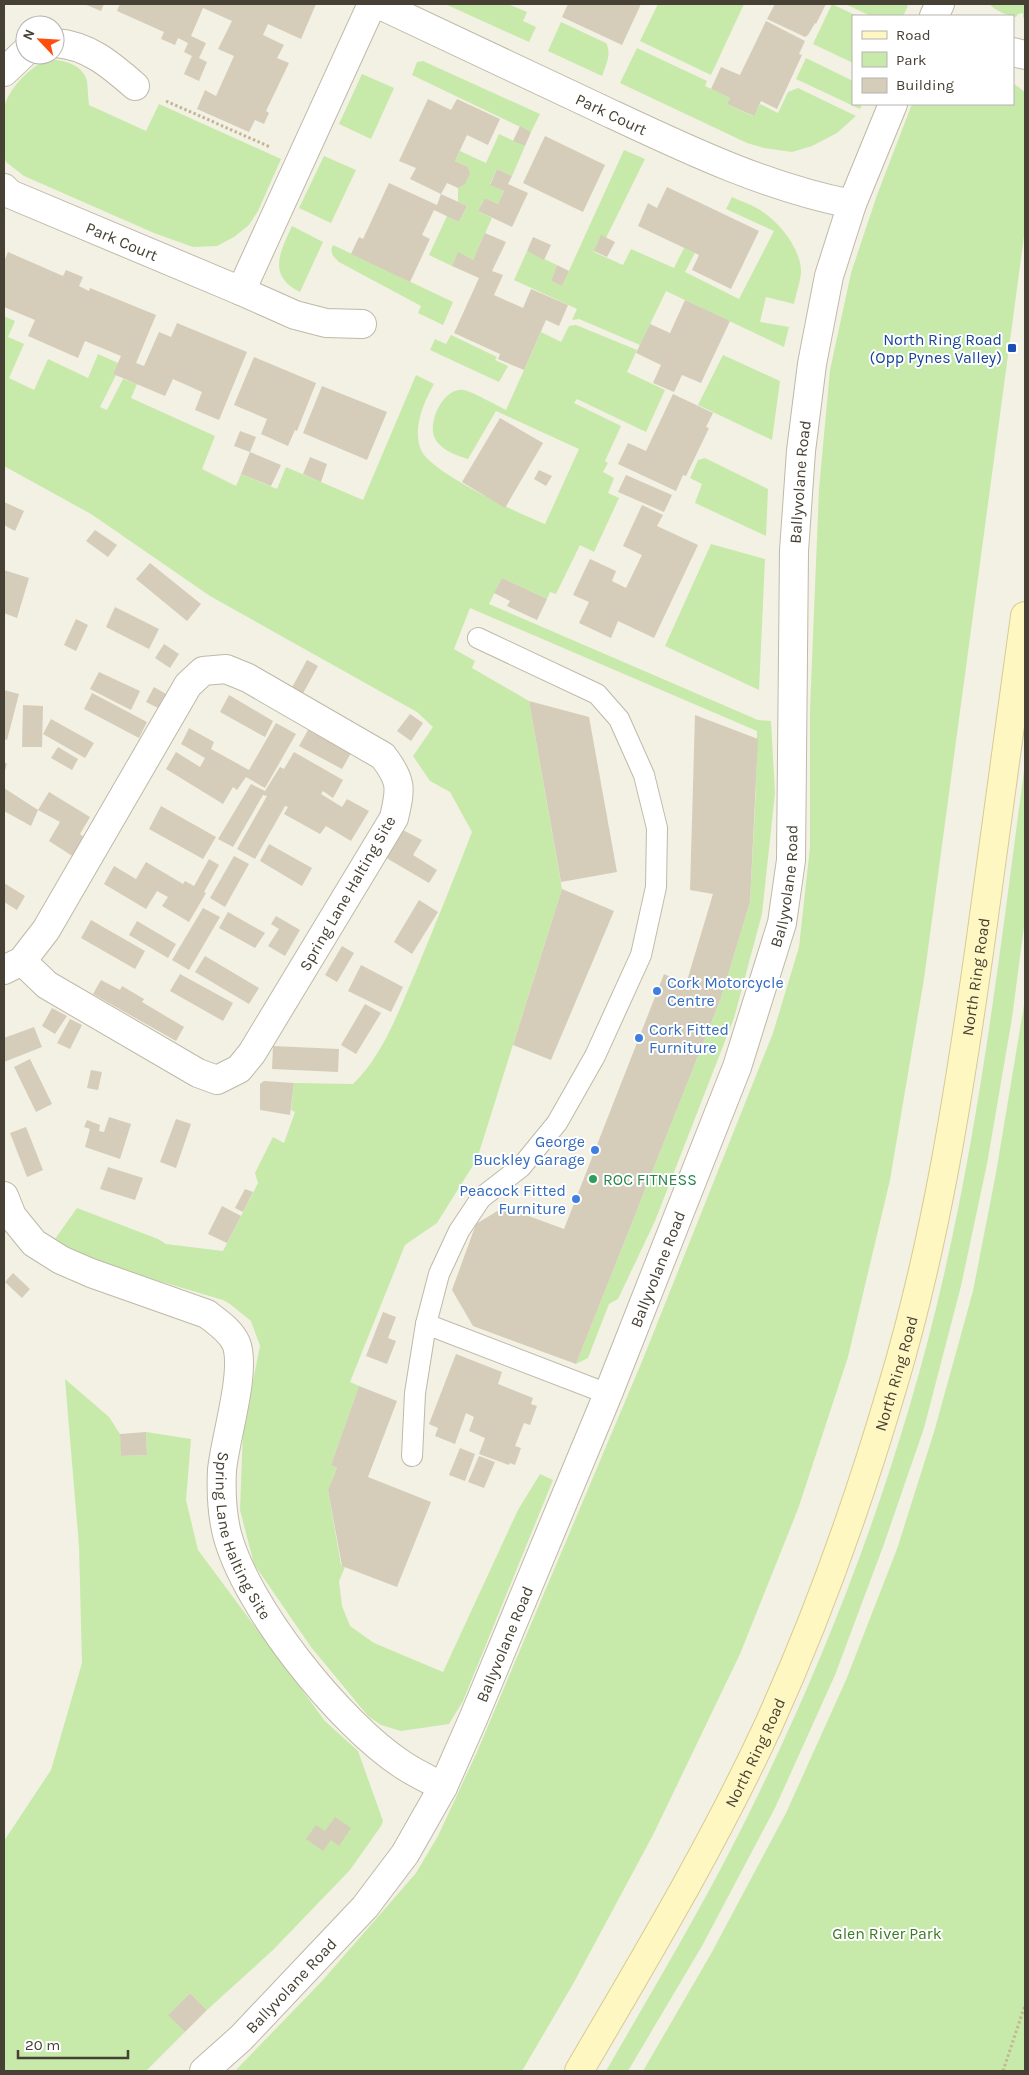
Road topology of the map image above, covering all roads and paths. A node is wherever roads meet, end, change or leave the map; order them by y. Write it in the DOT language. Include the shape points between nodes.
graph roads {
  1 [pos="372,4"];
  2 [pos="378,4"];
  3 [pos="65,44"];
  4 [pos="15,62"];
  5 [pos="4,72"];
  6 [pos="135,86"];
  7 [pos="166,101"];
  8 [pos="893,105"];
  9 [pos="279,151"];
  10 [pos="4,188"];
  11 [pos="852,204"];
  12 [pos="241,291"];
  13 [pos="362,324"];
  14 [pos="1025,616"];
  15 [pos="478,638"];
  16 [pos="13,965"];
  17 [pos="4,1196"];
  18 [pos="426,1324"];
  19 [pos="608,1394"];
  20 [pos="412,1456"];
  21 [pos="443,1787"];
  22 [pos="1025,2005"];
  23 [pos="204,2071"];
  24 [pos="579,2071"];
  25 [pos="1003,2071"];
  1 -- 12 [label="street"];
  2 -- 11 [label="street, Park Court" via="727,166 774,184"];
  3 -- 6 [label="street" via="73,44 112,65"];
  4 -- 5 [label="street"];
  7 -- 9 [label="path"];
  8 -- 11 [label="street, Ballyvolane Road"];
  10 -- 12 [label="street, Park Court" via="10,194"];
  11 -- 19 [label="street, Ballyvolane Road" via="829,276 819,321 802,451 794,552 791,860 782,923 737,1067"];
  12 -- 13 [label="street, Park Court" via="295,316 326,323"];
  14 -- 24 [label="main road, North Ring Road" via="968,1029 943,1180 894,1383 854,1508 768,1724 715,1833"];
  15 -- 18 [label="lane" via="597,694 619,719 644,775 657,828 656,887 641,954 595,1056 557,1123 521,1167 482,1198 458,1231 439,1274"];
  16 -- 16 [label="street, Spring Lane Halting Site" via="198,1073 218,1080 239,1069 252,1054 394,818 400,792 395,772 383,756 248,678 226,669 203,671 188,685 46,930"];
  17 -- 21 [label="street, Spring Lane Halting Site" via="12,1216 34,1243 91,1274 207,1314 223,1326 236,1343 240,1364 222,1469 222,1502 227,1533 242,1575 271,1622 320,1686 368,1738 403,1765"];
  18 -- 19 [label="lane"];
  18 -- 20 [label="lane" via="415,1393"];
  19 -- 21 [label="street, Ballyvolane Road"];
  21 -- 23 [label="street, Ballyvolane Road" via="405,1854 364,1907 248,2031"];
  22 -- 25 [label="path"];
}
